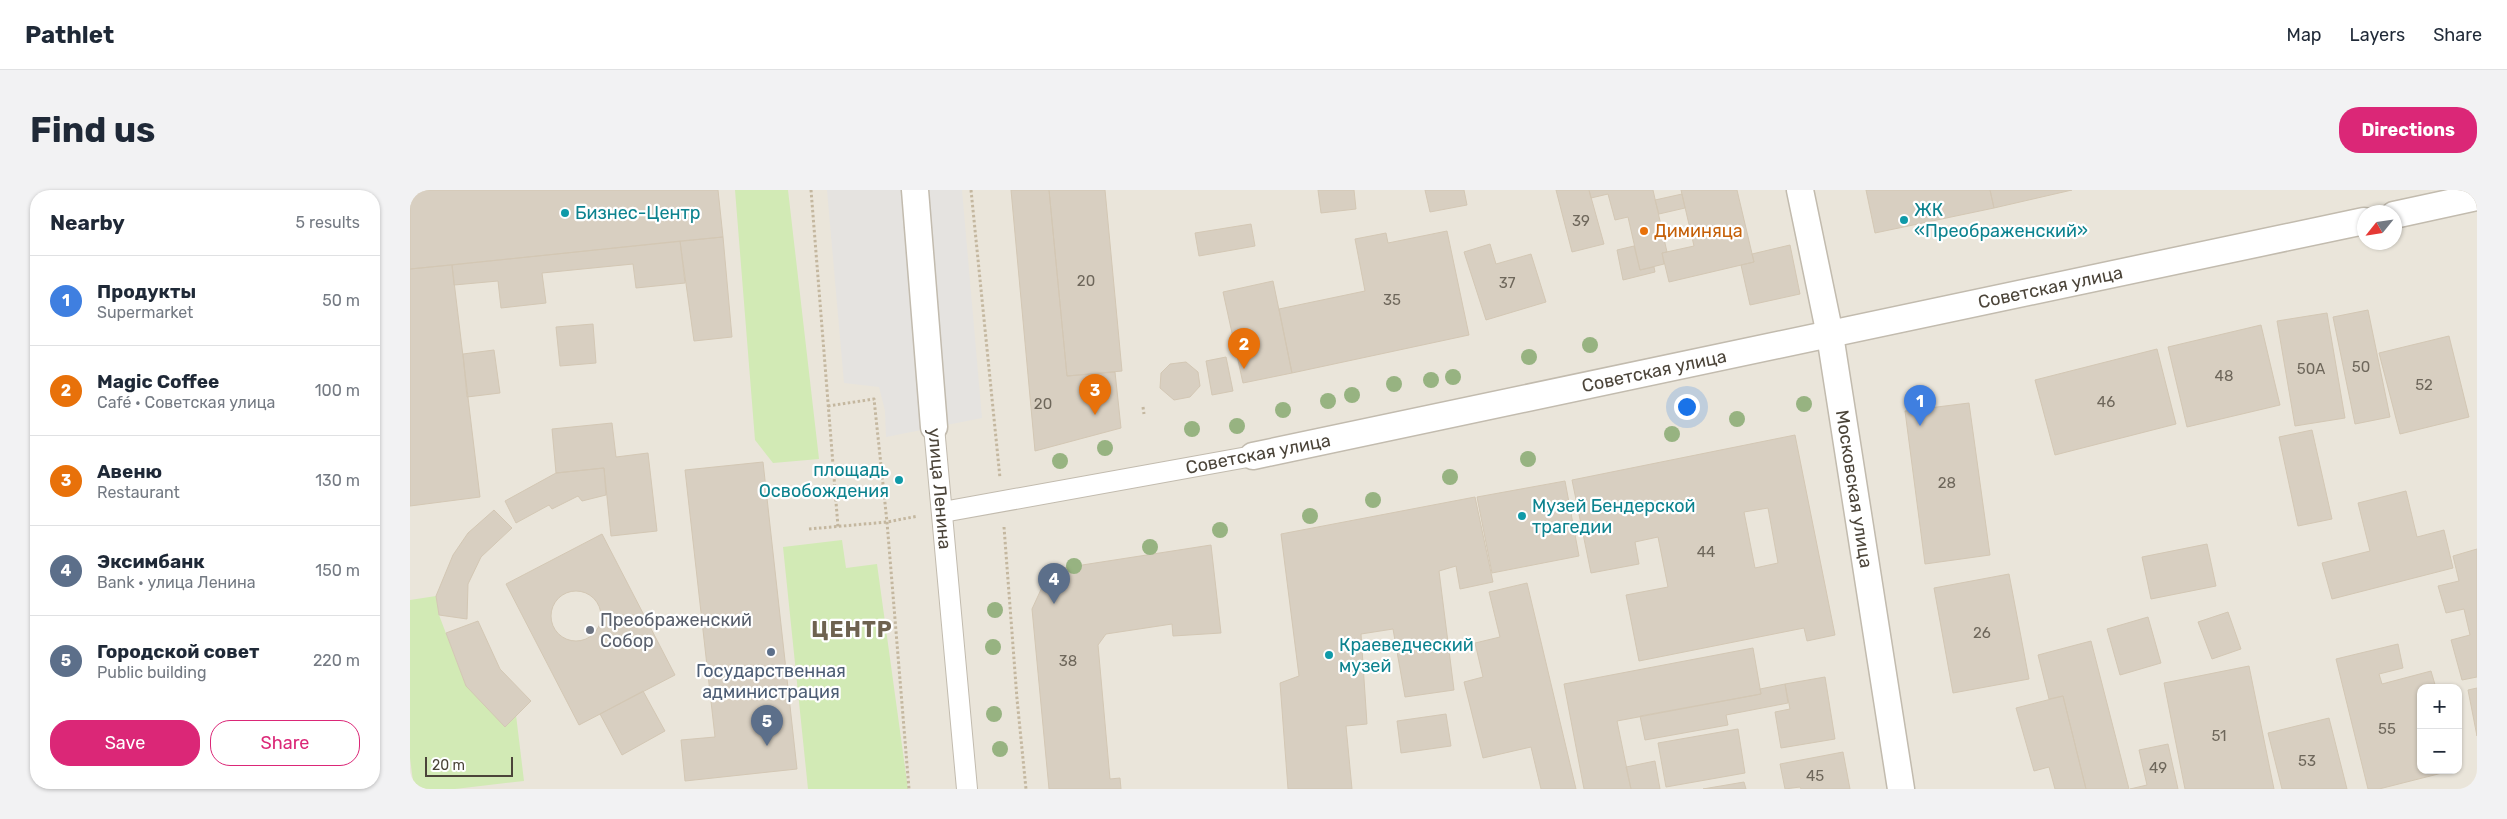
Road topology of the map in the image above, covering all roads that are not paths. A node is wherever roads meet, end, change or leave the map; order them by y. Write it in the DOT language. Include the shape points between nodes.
graph roads {
  1 [pos="915,190"];
  2 [pos="1800,190"];
  3 [pos="2477,197"];
  4 [pos="2402,213"];
  5 [pos="2357,222"];
  6 [pos="1830,335"];
  7 [pos="934,427"];
  8 [pos="1254,456"];
  9 [pos="943,512"];
  10 [pos="967,789"];
  11 [pos="1901,789"];
  1 -- 7 [label="street, улица Ленина"];
  2 -- 6 [label="street, Московская улица"];
  3 -- 4 [label="street"];
  5 -- 6 [label="street, Советская улица"];
  6 -- 8 [label="street, Советская улица"];
  6 -- 11 [label="street, Московская улица"];
  7 -- 9 [label="street, улица Ленина"];
  8 -- 9 [label="street, Советская улица"];
  9 -- 10 [label="street, улица Ленина"];
}
